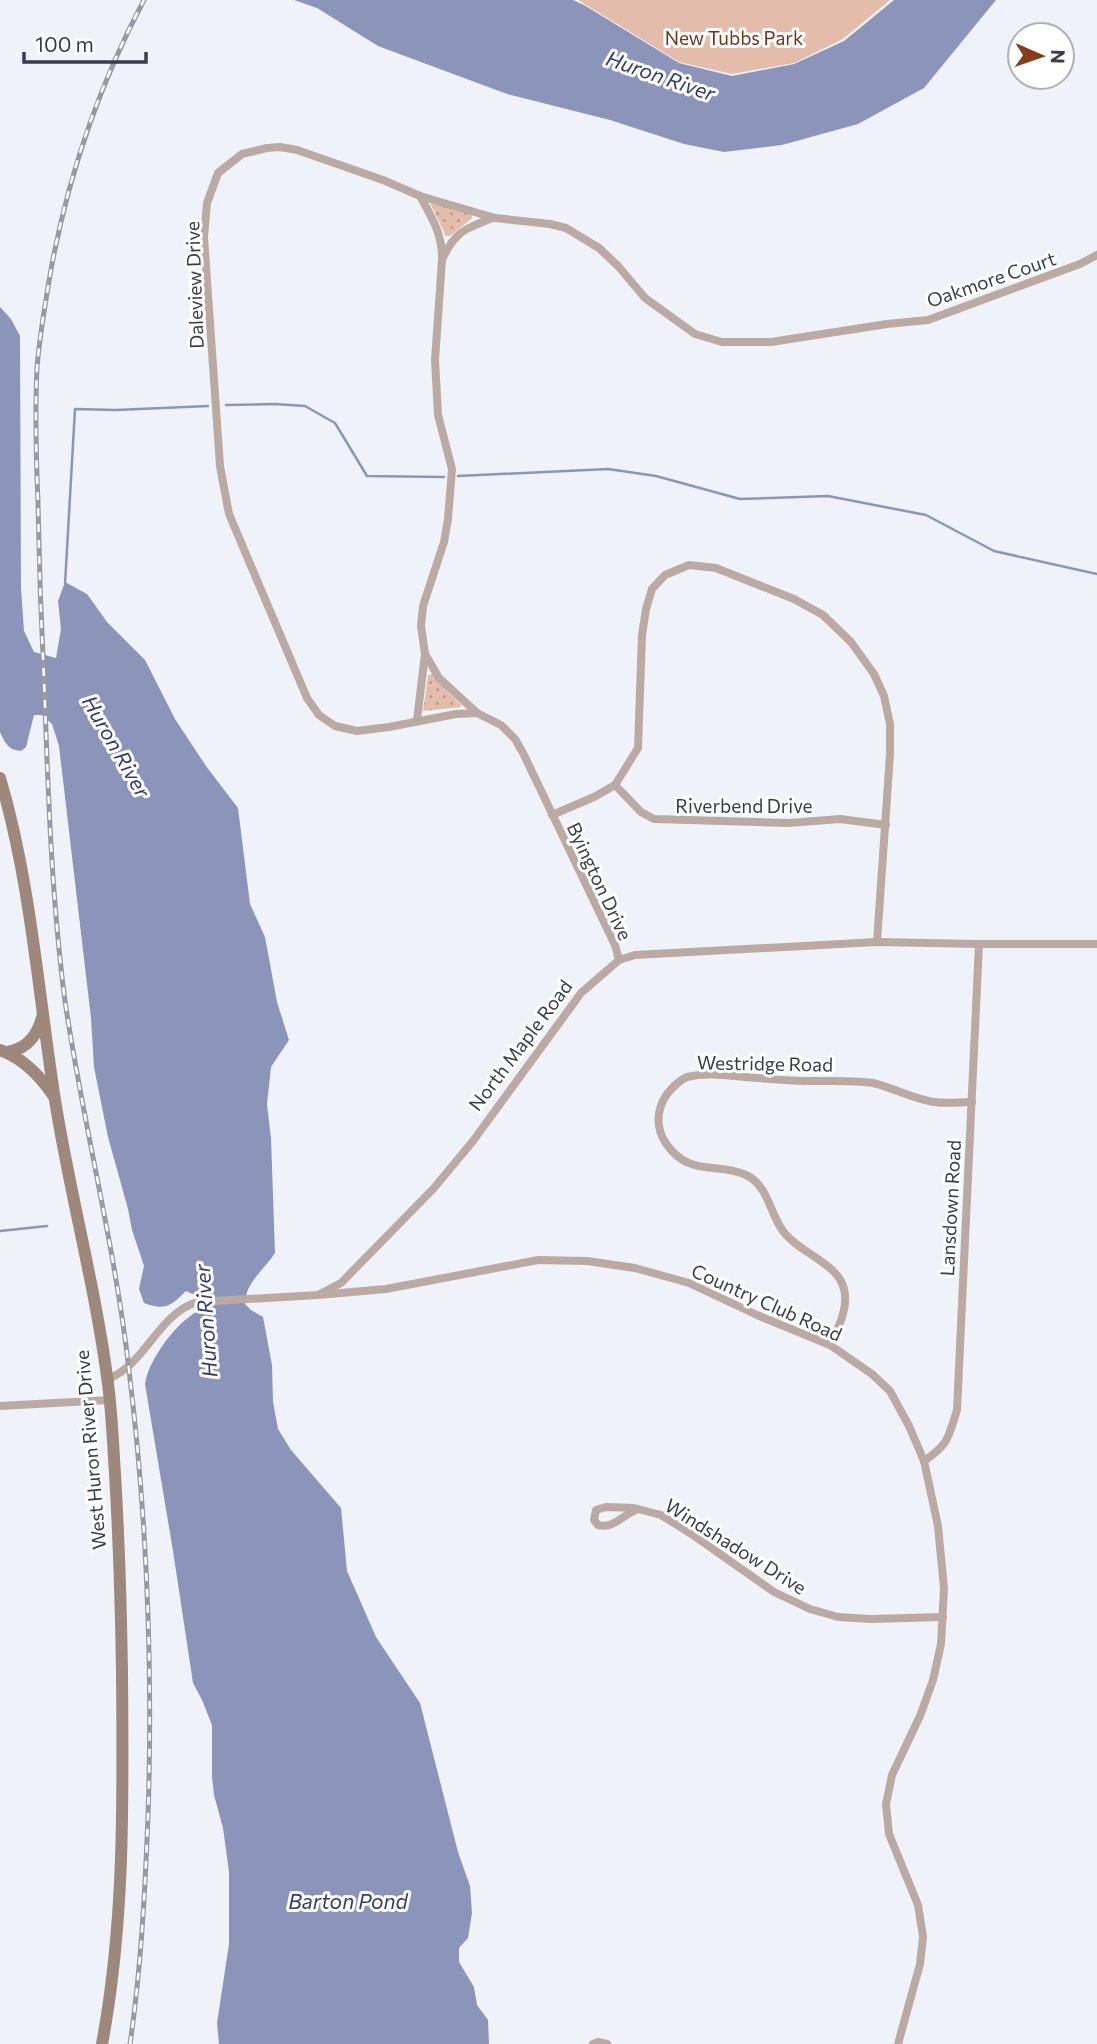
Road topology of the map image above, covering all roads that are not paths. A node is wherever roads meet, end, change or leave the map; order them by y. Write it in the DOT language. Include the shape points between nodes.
graph roads {
  1 [pos="420,196"];
  2 [pos="495,218"];
  3 [pos="1097,255"];
  4 [pos="442,260"];
  5 [pos="851,330"];
  6 [pos="425,654"];
  7 [pos="477,712"];
  8 [pos="417,720"];
  9 [pos="0,778"];
  10 [pos="615,785"];
  11 [pos="552,816"];
  12 [pos="886,825"];
  13 [pos="877,942"];
  14 [pos="979,944"];
  15 [pos="1097,944"];
  16 [pos="619,960"];
  17 [pos="44,1009"];
  18 [pos="4,1051"];
  19 [pos="55,1099"];
  20 [pos="972,1101"];
  21 [pos="318,1295"];
  22 [pos="830,1345"];
  23 [pos="108,1379"];
  24 [pos="110,1400"];
  25 [pos="0,1406"];
  26 [pos="924,1461"];
  27 [pos="638,1509"];
  28 [pos="943,1617"];
  29 [pos="102,2044"];
  30 [pos="593,2044"];
  31 [pos="607,2044"];
  32 [pos="898,2044"];
  1 -- 2 [label="street, Daleview Drive"];
  1 -- 4 [label="street" via="436,224"];
  1 -- 8 [label="street, Daleview Drive" via="297,150 267,148 243,154 218,173 207,203 204,237 220,466 229,514 307,698 319,715 335,726 357,731"];
  2 -- 4 [label="street" via="458,233"];
  2 -- 5 [label="street, Daleview Drive" via="550,224 582,236 618,266 645,298 695,334 745,344"];
  3 -- 5 [label="street, Oakmore Court" via="928,320"];
  4 -- 6 [label="street" via="435,360 438,415 452,469 444,542 423,606"];
  6 -- 7 [label="street, Byington Drive" via="439,678"];
  6 -- 8 [label="street"];
  7 -- 8 [label="street, Daleview Drive"];
  7 -- 11 [label="street, Byington Drive" via="515,739"];
  9 -- 17 [label="street, West Huron River Drive" via="22,868"];
  10 -- 11 [label="street"];
  10 -- 12 [label="street, Riverbend Drive" via="640,812 654,819 840,820"];
  10 -- 12 [label="street" via="638,748 642,635 653,589 665,575 689,565 716,568 823,615 851,642 873,674 890,723"];
  11 -- 16 [label="street, Byington Drive"];
  12 -- 13 [label="street"];
  13 -- 14 [label="street"];
  13 -- 16 [label="street" via="635,955"];
  14 -- 15 [label="street"];
  14 -- 20 [label="street, Lansdown Road"];
  16 -- 21 [label="street, North Maple Road" via="581,993 434,1188 341,1283"];
  17 -- 18 [label="street" via="39,1029 28,1044 17,1051"];
  17 -- 19 [label="street, West Huron River Drive"];
  18 -- 19 [label="street" via="40,1077"];
  19 -- 23 [label="street, West Huron River Drive"];
  20 -- 22 [label="street, Westridge Road" via="935,1102 873,1083 710,1074 685,1077 663,1100 658,1128 669,1149 691,1166 748,1175 760,1185 782,1230 840,1278 845,1308"];
  20 -- 26 [label="street, Lansdown Road" via="957,1410 942,1449"];
  21 -- 22 [label="street, Country Club Road" via="386,1289 538,1260 587,1261 689,1283"];
  21 -- 23 [label="street, North Maple Road" via="186,1306 138,1357"];
  22 -- 26 [label="street, Country Club Road" via="890,1391"];
  23 -- 24 [label="street, West Huron River Drive"];
  24 -- 25 [label="street"];
  24 -- 29 [label="street, West Huron River Drive" via="121,1615 123,1816 117,1929"];
  26 -- 28 [label="street, Country Club Road" via="938,1526"];
  27 -- 27 [label="street, Windshadow Drive" via="607,1527 594,1520 600,1508"];
  27 -- 28 [label="street, Windshadow Drive" via="661,1515 774,1592 810,1609 838,1617"];
  28 -- 32 [label="street, Country Club Road" via="933,1680 892,1775 886,1804 889,1834 918,1905 923,1937"];
  30 -- 31 [label="street"];
}
